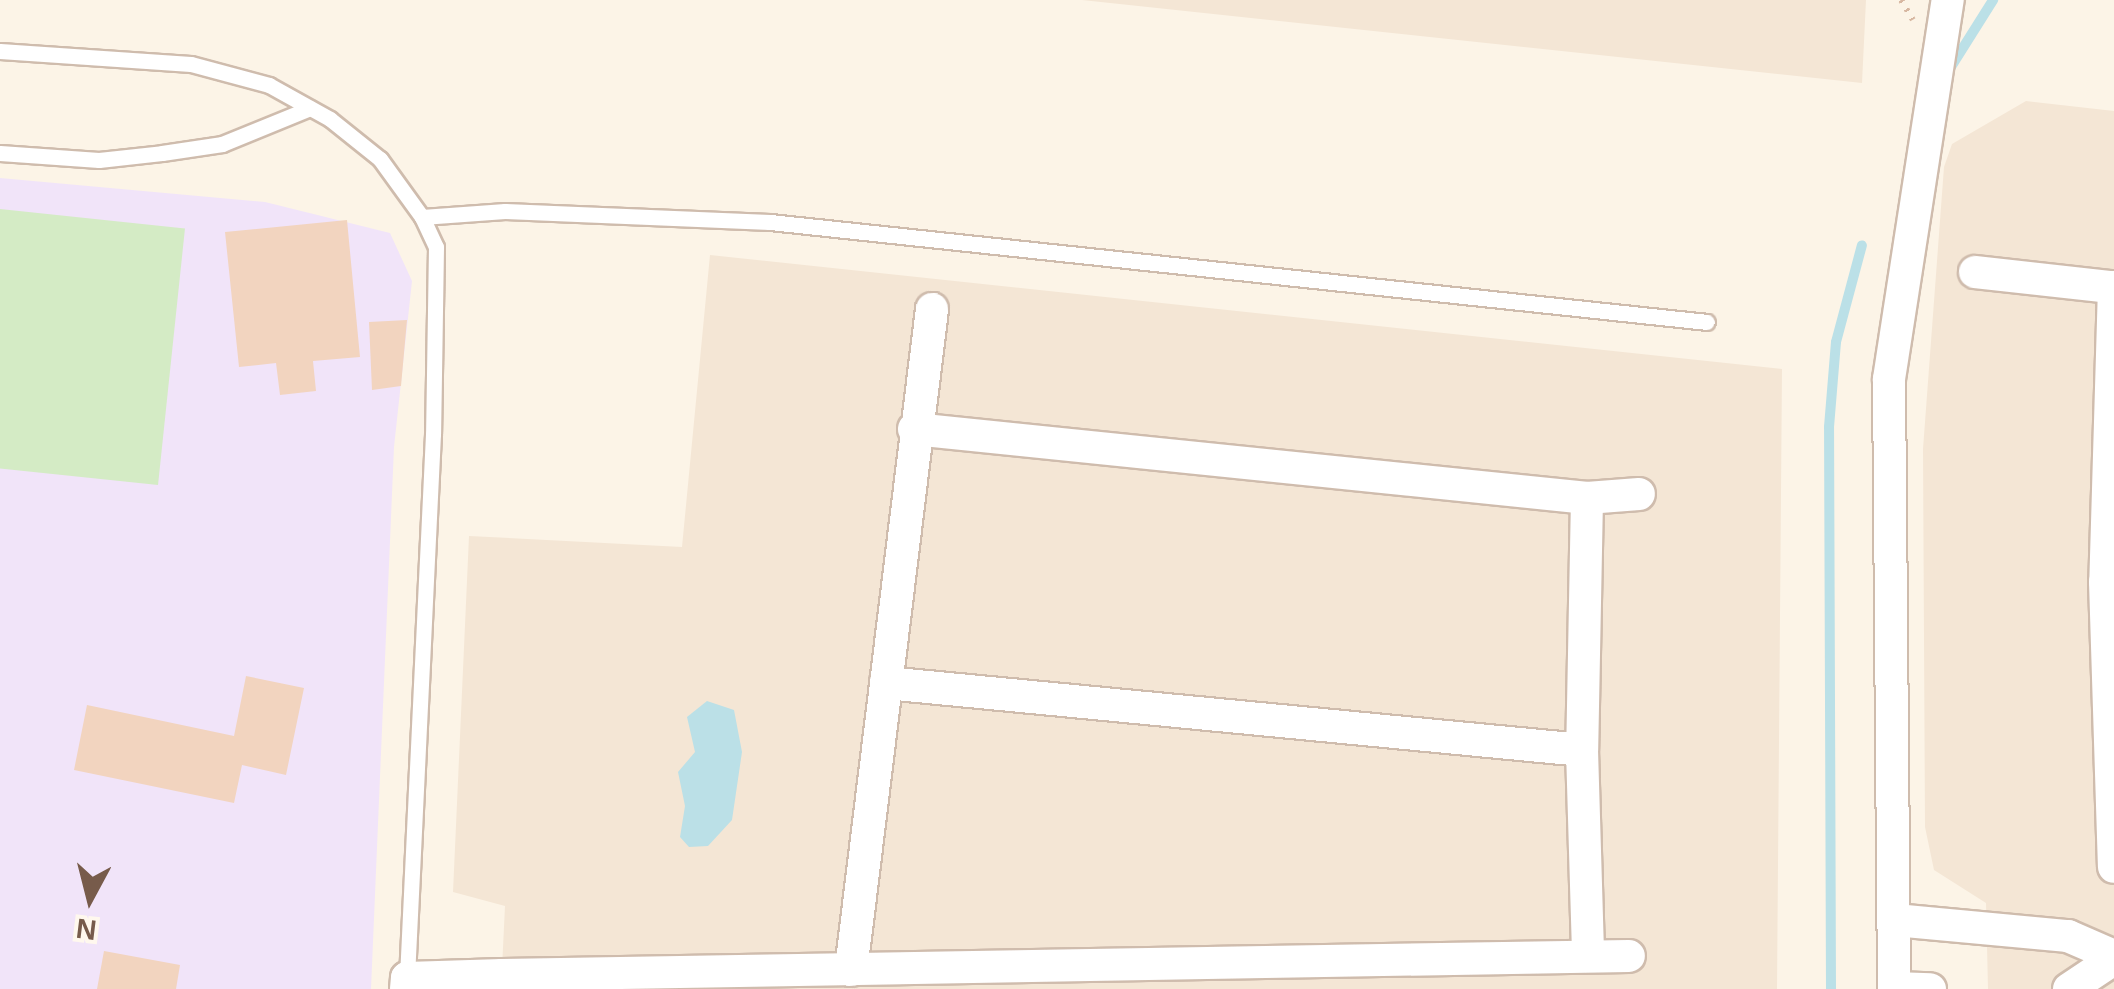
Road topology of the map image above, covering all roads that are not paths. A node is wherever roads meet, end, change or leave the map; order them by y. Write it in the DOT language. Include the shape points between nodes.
graph roads {
  1 [pos="1948,0"];
  2 [pos="0,52"];
  3 [pos="310,108"];
  4 [pos="0,153"];
  5 [pos="422,216"];
  6 [pos="1974,272"];
  7 [pos="2113,287"];
  8 [pos="932,310"];
  9 [pos="1707,322"];
  10 [pos="914,429"];
  11 [pos="1639,494"];
  12 [pos="1587,498"];
  13 [pos="2109,582"];
  14 [pos="886,683"];
  15 [pos="1582,750"];
  16 [pos="2114,867"];
  17 [pos="1895,920"];
  18 [pos="1588,956"];
  19 [pos="1629,956"];
  20 [pos="2114,958"];
  21 [pos="851,970"];
  22 [pos="406,984"];
  23 [pos="1894,989"];
  24 [pos="1930,989"];
  25 [pos="2069,989"];
  1 -- 17 [label="street" via="1889,379"];
  2 -- 3 [label="lane" via="191,64 269,85"];
  3 -- 4 [label="lane" via="222,144 162,153 99,160"];
  3 -- 5 [label="lane" via="380,160"];
  5 -- 9 [label="lane" via="505,211 770,222"];
  5 -- 22 [label="lane" via="436,248 433,434"];
  6 -- 7 [label="street"];
  7 -- 13 [label="street"];
  8 -- 10 [label="street"];
  10 -- 12 [label="street"];
  10 -- 14 [label="street"];
  11 -- 12 [label="street"];
  12 -- 15 [label="street"];
  13 -- 16 [label="street"];
  14 -- 15 [label="street"];
  14 -- 21 [label="street"];
  15 -- 18 [label="street"];
  17 -- 20 [label="street" via="2068,936"];
  17 -- 23 [label="street"];
  18 -- 19 [label="street"];
  18 -- 21 [label="street"];
  20 -- 25 [label="street"];
  21 -- 22 [label="street"];
  23 -- 24 [label="street"];
}
